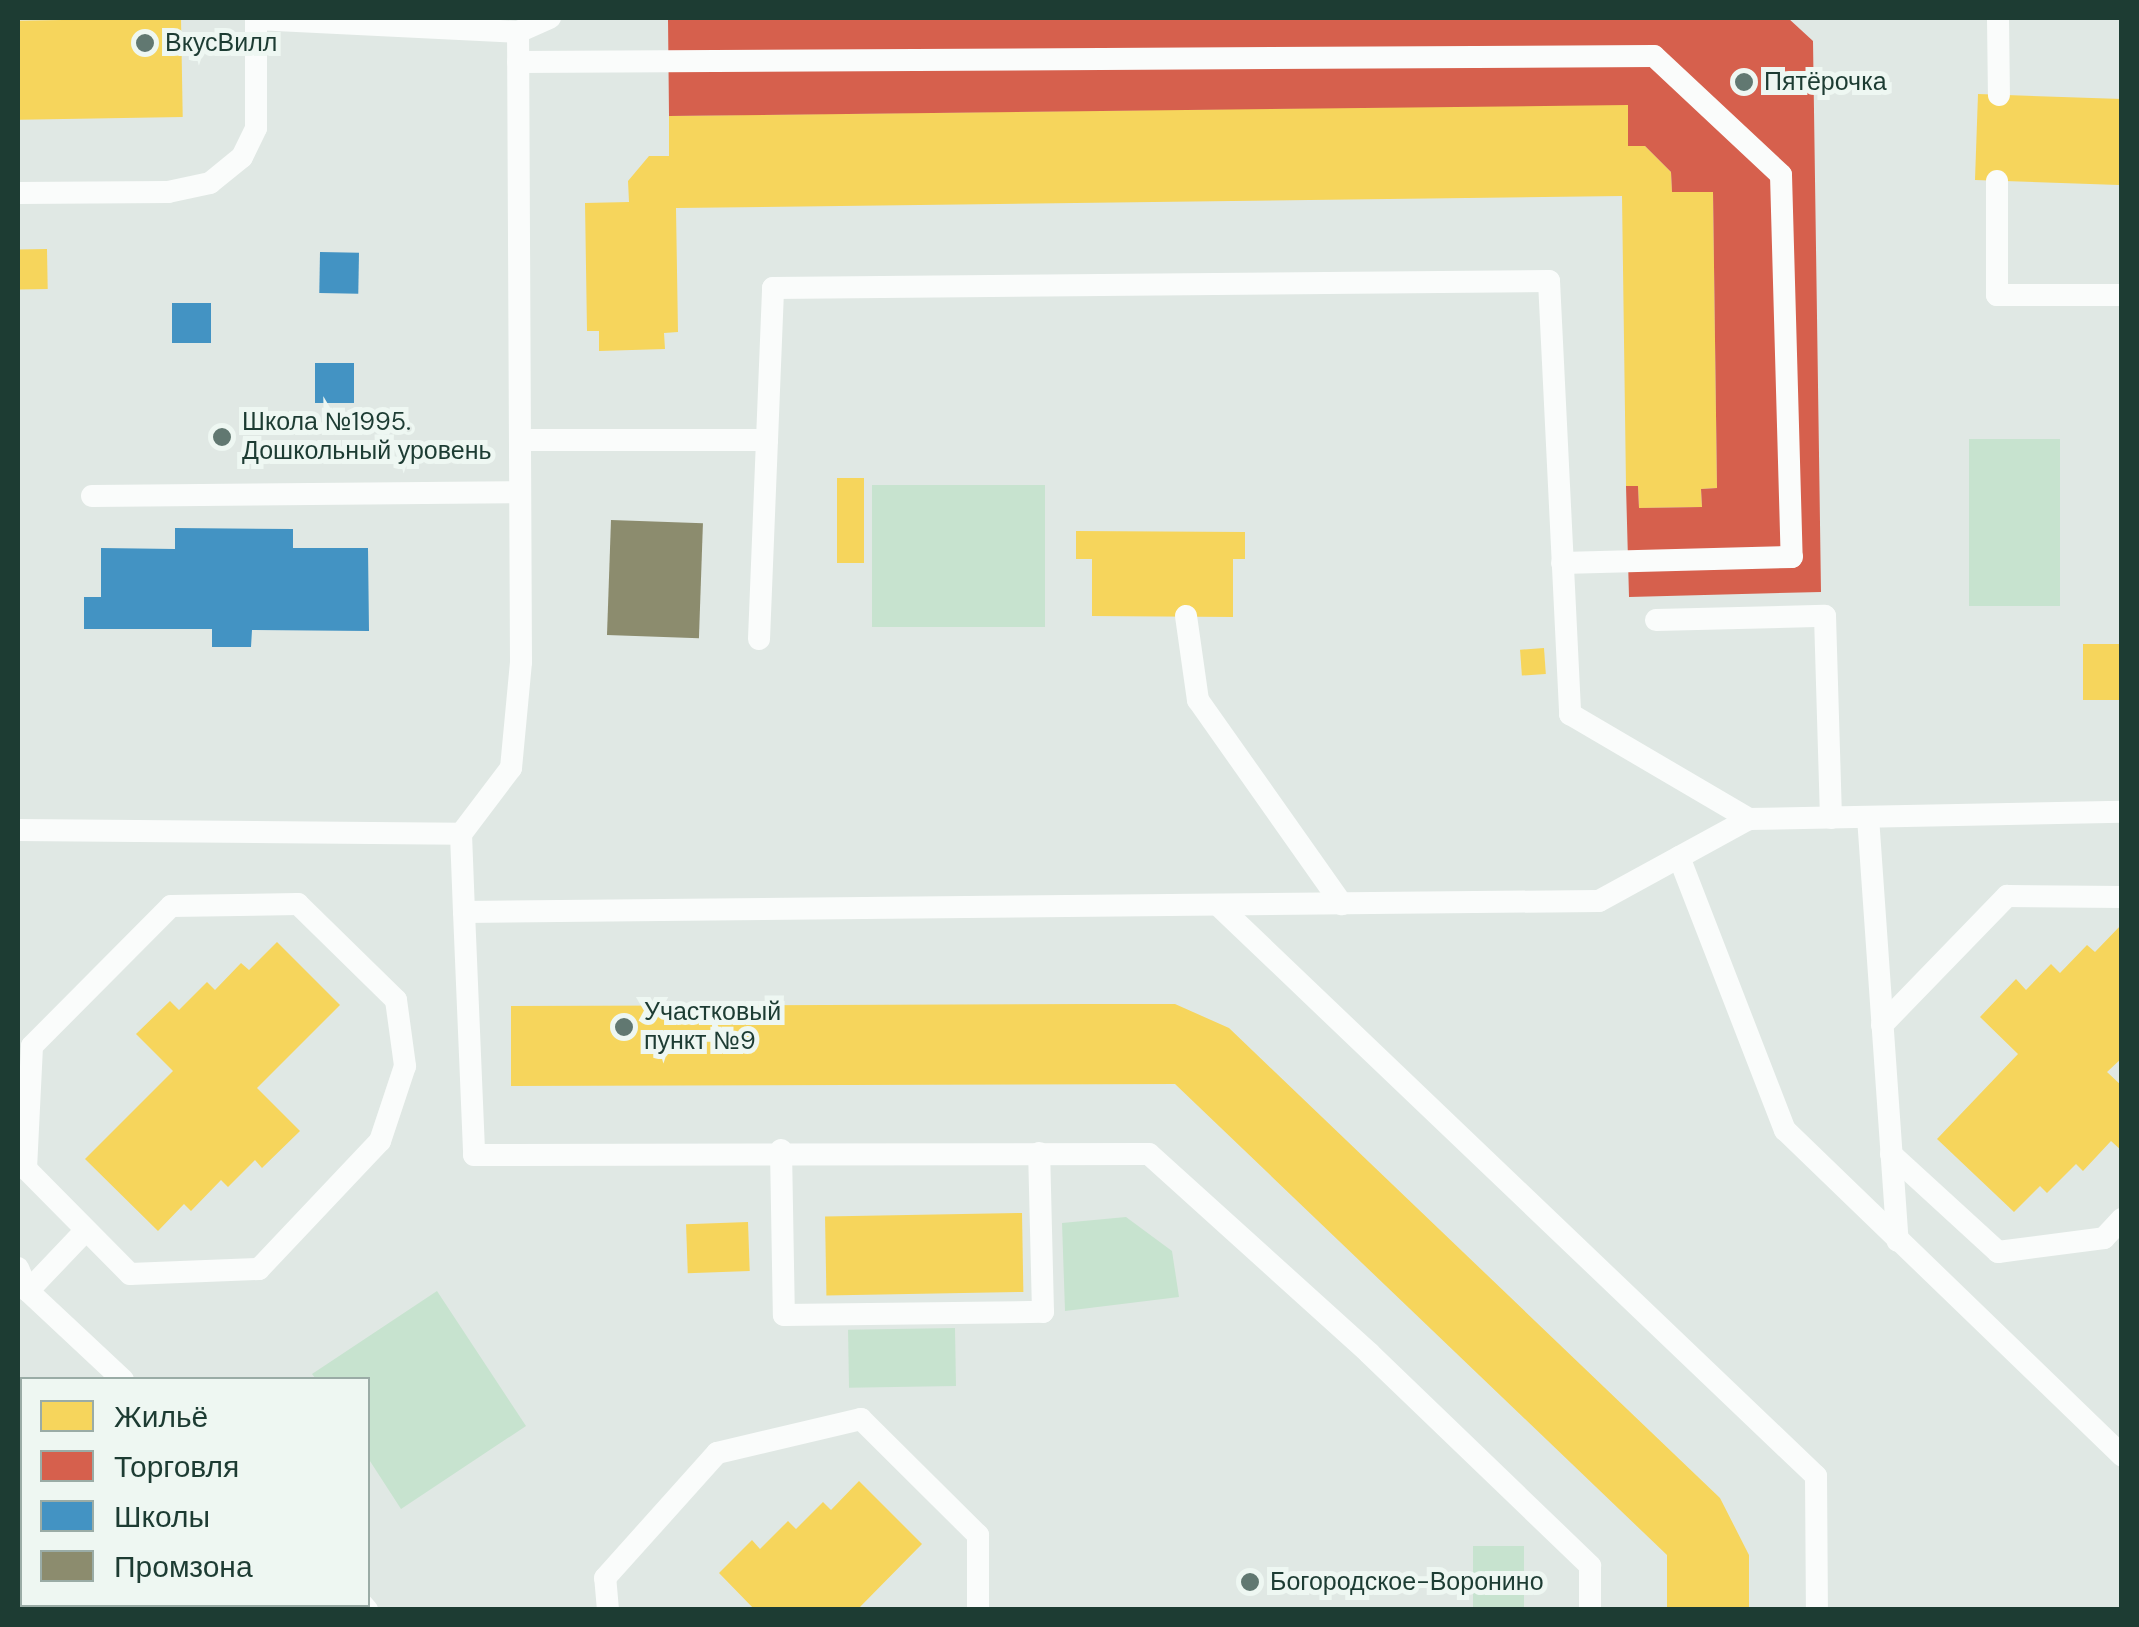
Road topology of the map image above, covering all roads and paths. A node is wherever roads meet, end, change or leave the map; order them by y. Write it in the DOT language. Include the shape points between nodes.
graph roads {
  1 [pos="256,18"];
  2 [pos="550,18"];
  3 [pos="1998,18"];
  4 [pos="518,32"];
  5 [pos="518,62"];
  6 [pos="1999,95"];
  7 [pos="1997,181"];
  8 [pos="18,193"];
  9 [pos="2122,295"];
  10 [pos="520,440"];
  11 [pos="767,440"];
  12 [pos="520,492"];
  13 [pos="92,496"];
  14 [pos="1562,563"];
  15 [pos="1186,616"];
  16 [pos="1656,620"];
  17 [pos="759,639"];
  18 [pos="2122,812"];
  19 [pos="1831,818"];
  20 [pos="1868,818"];
  21 [pos="1749,819"];
  22 [pos="18,830"];
  23 [pos="460,834"];
  24 [pos="1678,858"];
  25 [pos="2122,897"];
  26 [pos="1342,904"];
  27 [pos="1218,905"];
  28 [pos="464,912"];
  29 [pos="1882,1025"];
  30 [pos="780,1150"];
  31 [pos="1039,1153"];
  32 [pos="1891,1154"];
  33 [pos="2122,1219"];
  34 [pos="86,1230"];
  35 [pos="1898,1241"];
  36 [pos="18,1268"];
  37 [pos="28,1290"];
  38 [pos="120,1377"];
  39 [pos="2122,1456"];
  40 [pos="608,1610"];
  41 [pos="978,1610"];
  42 [pos="1590,1610"];
  43 [pos="1818,1610"];
  1 -- 4 [label="lane"];
  1 -- 8 [label="lane" via="256,128 242,157 210,183 168,192"];
  2 -- 4 [label="lane"];
  3 -- 6 [label="lane"];
  4 -- 5 [label="lane"];
  5 -- 10 [label="lane"];
  5 -- 14 [label="lane" via="1654,56 1781,174 1792,557"];
  7 -- 9 [label="lane" via="1997,295"];
  10 -- 11 [label="lane"];
  10 -- 12 [label="lane"];
  11 -- 14 [label="lane" via="774,288 1549,282"];
  11 -- 17 [label="lane"];
  12 -- 13 [label="lane"];
  12 -- 23 [label="lane" via="521,662 511,768"];
  14 -- 21 [label="lane" via="1570,714"];
  15 -- 26 [label="lane" via="1198,700"];
  16 -- 19 [label="lane" via="1825,616"];
  18 -- 20 [label="lane"];
  19 -- 20 [label="lane"];
  19 -- 21 [label="lane"];
  20 -- 29 [label="lane"];
  21 -- 24 [label="lane"];
  22 -- 23 [label="lane"];
  23 -- 28 [label="lane"];
  24 -- 26 [label="lane" via="1599,901"];
  24 -- 35 [label="lane" via="1785,1130"];
  25 -- 29 [label="lane" via="2007,896"];
  26 -- 27 [label="lane"];
  27 -- 28 [label="lane"];
  27 -- 43 [label="lane" via="1816,1476"];
  28 -- 30 [label="lane" via="474,1155"];
  29 -- 32 [label="lane"];
  30 -- 31 [label="lane"];
  30 -- 31 [label="lane" via="784,1315 1043,1312"];
  31 -- 42 [label="lane" via="1149,1154 1590,1566"];
  32 -- 33 [label="lane" via="1998,1252 2104,1238"];
  32 -- 35 [label="lane"];
  34 -- 34 [label="lane" via="130,1274 259,1270 380,1141 405,1066 396,1000 298,904 171,906 32,1046 26,1169"];
  34 -- 37 [label="lane"];
  35 -- 39 [label="lane"];
  36 -- 37 [label="lane"];
  37 -- 38 [label="lane"];
  40 -- 41 [label="lane" via="606,1578 717,1454 860,1420 978,1535"];
}
